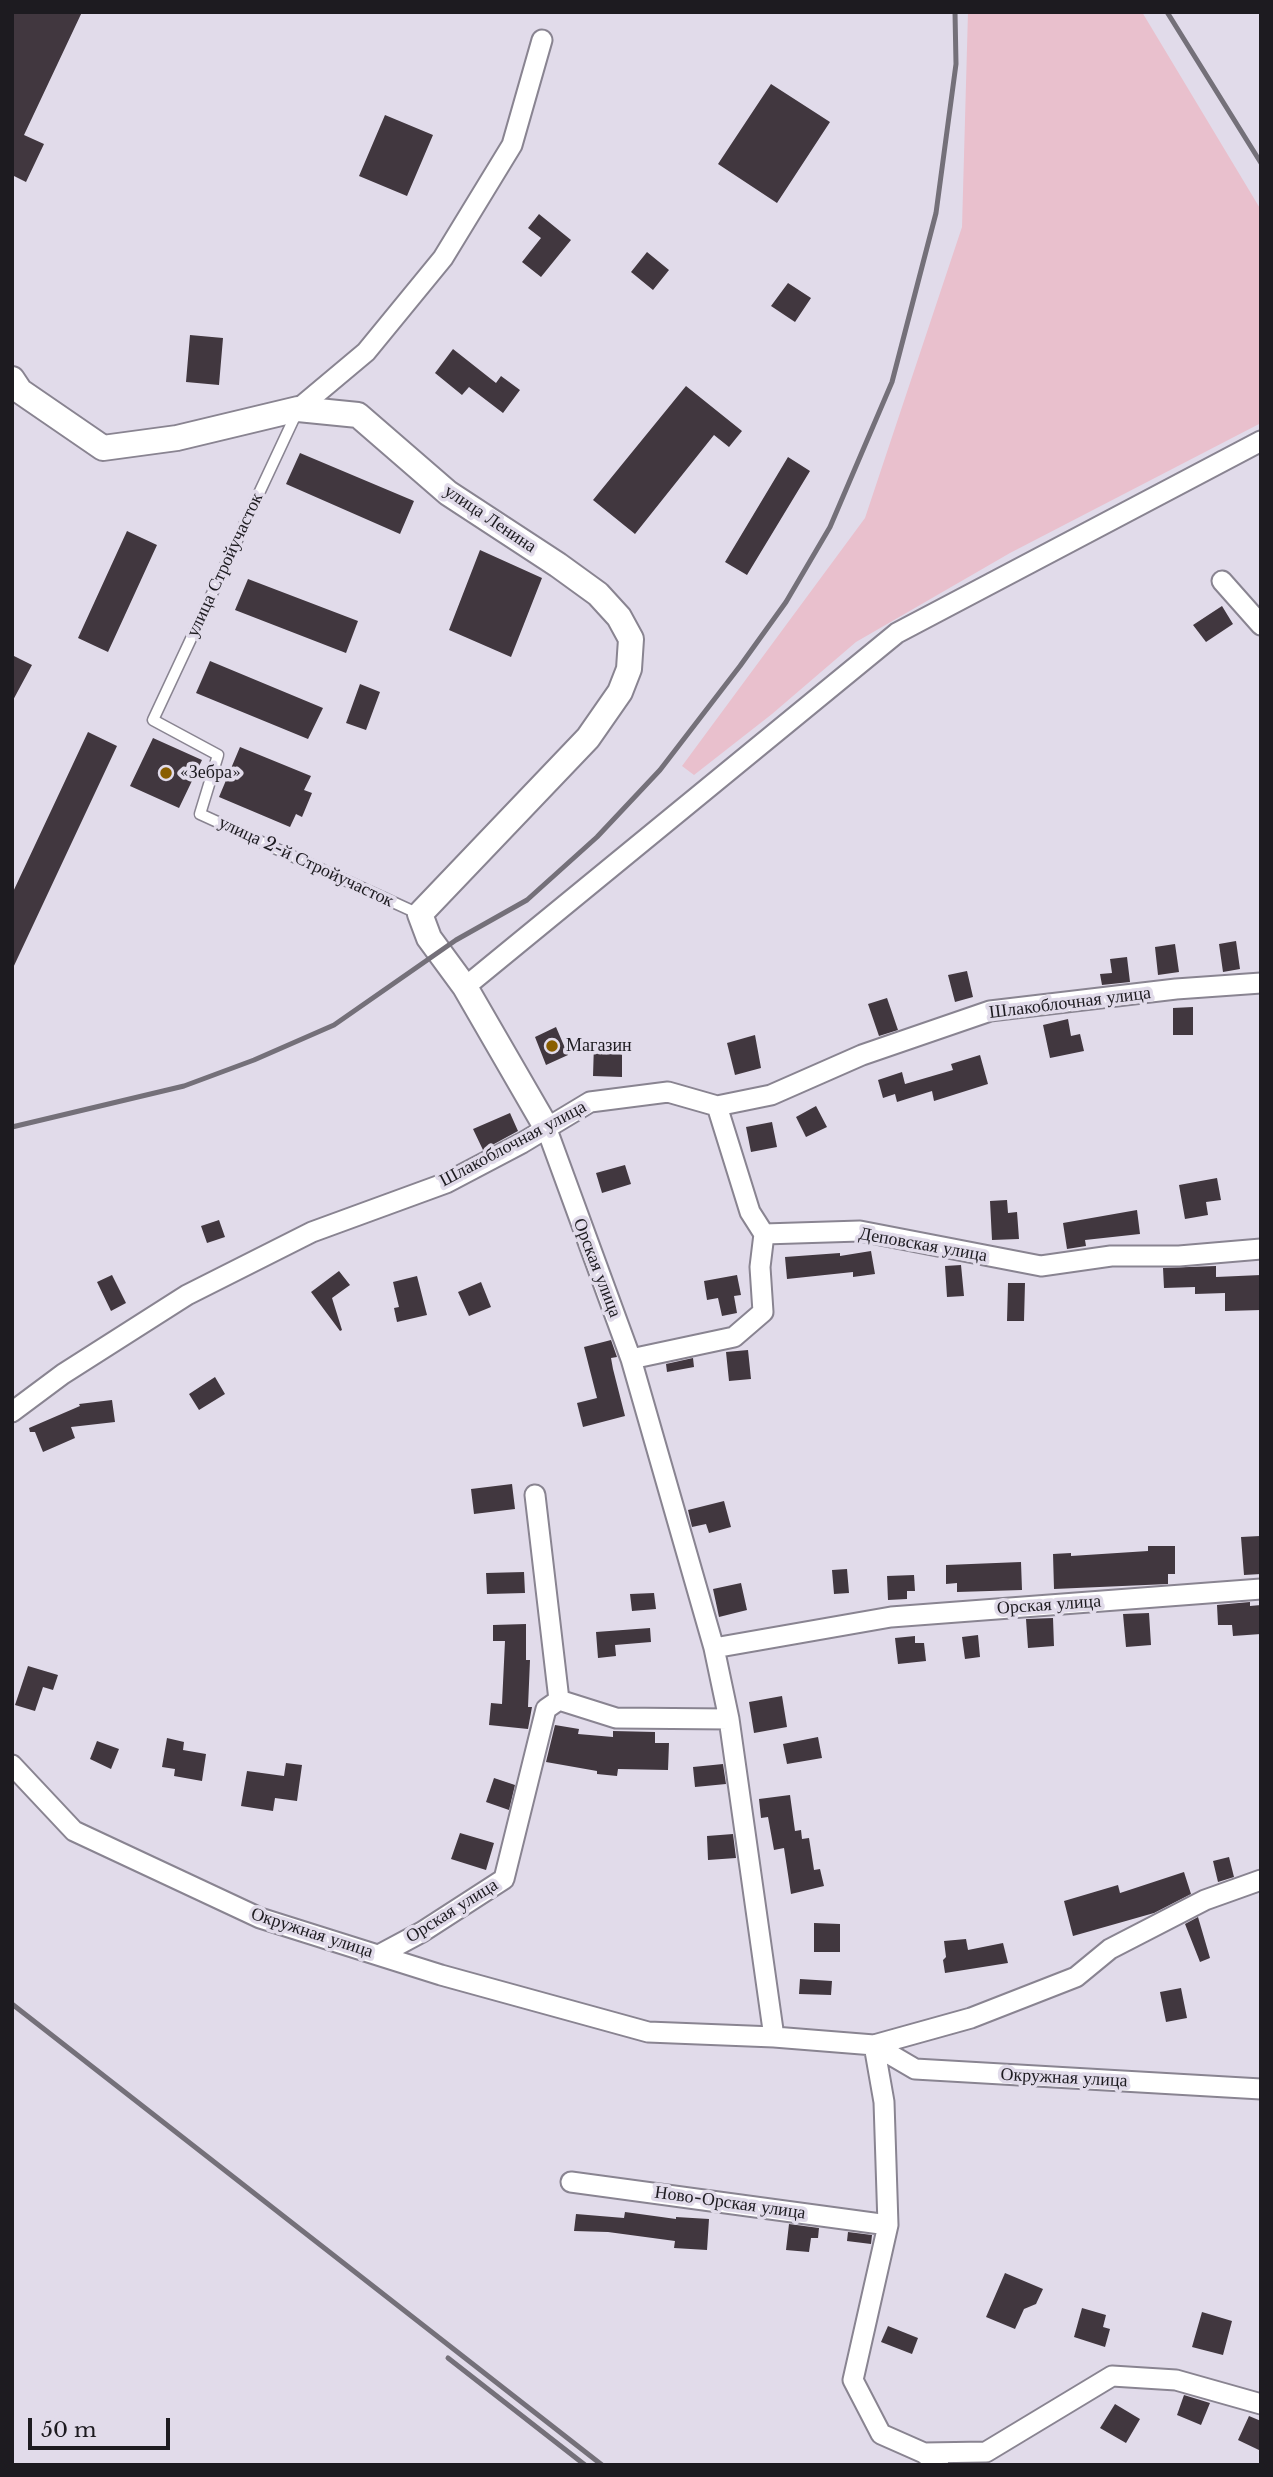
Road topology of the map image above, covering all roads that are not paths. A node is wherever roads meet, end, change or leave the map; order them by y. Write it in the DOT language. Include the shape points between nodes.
graph roads {
  1 [pos="541,40"];
  2 [pos="12,379"];
  3 [pos="298,409"];
  4 [pos="1261,441"];
  5 [pos="1222,581"];
  6 [pos="1261,625"];
  7 [pos="153,720"];
  8 [pos="420,914"];
  9 [pos="1261,983"];
  10 [pos="465,987"];
  11 [pos="717,1106"];
  12 [pos="546,1128"];
  13 [pos="764,1234"];
  14 [pos="1261,1249"];
  15 [pos="632,1359"];
  16 [pos="12,1412"];
  17 [pos="536,1495"];
  18 [pos="1261,1589"];
  19 [pos="714,1648"];
  20 [pos="559,1700"];
  21 [pos="729,1719"];
  22 [pos="12,1765"];
  23 [pos="1261,1880"];
  24 [pos="379,1955"];
  25 [pos="774,2036"];
  26 [pos="874,2045"];
  27 [pos="1261,2089"];
  28 [pos="571,2182"];
  29 [pos="888,2225"];
  30 [pos="1261,2404"];
  31 [pos="931,2459"];
  1 -- 3 [label="street" via="512,145 443,258 366,352"];
  2 -- 3 [label="street, улица Ленина" via="20,391 103,448 177,438"];
  3 -- 7 [label="lane, улица Стройучасток"];
  3 -- 8 [label="street, улица Ленина" via="358,415 448,493 598,594 631,639 629,669 620,692 588,738"];
  4 -- 10 [label="street" via="897,633"];
  5 -- 6 [label="street"];
  7 -- 8 [label="lane, улица 2-й Стройучасток" via="218,755 200,814"];
  8 -- 10 [label="street, Орская улица" via="429,938"];
  9 -- 11 [label="street, Шлакоблочная улица" via="990,1011 862,1055 771,1095"];
  10 -- 12 [label="street, Орская улица"];
  11 -- 12 [label="street, Шлакоблочная улица" via="668,1092 590,1102"];
  11 -- 13 [label="street" via="750,1212"];
  12 -- 15 [label="street, Орская улица"];
  12 -- 16 [label="street, Шлакоблочная улица" via="446,1183 312,1232 187,1295"];
  13 -- 14 [label="street, Деповская улица" via="860,1231 1041,1266 1111,1255 1179,1256"];
  13 -- 15 [label="street" via="760,1267 763,1312 734,1337"];
  15 -- 19 [label="street, Орская улица"];
  17 -- 20 [label="street"];
  18 -- 19 [label="street, Орская улица" via="891,1617"];
  19 -- 21 [label="street, Орская улица"];
  20 -- 21 [label="street" via="616,1718"];
  20 -- 24 [label="street, Орская улица" via="546,1709 504,1879"];
  21 -- 25 [label="street, Орская улица"];
  22 -- 24 [label="street, Окружная улица" via="74,1831 260,1918"];
  23 -- 26 [label="street" via="1205,1900 1110,1949 1076,1977 971,2018"];
  24 -- 25 [label="street, Окружная улица" via="648,2032"];
  25 -- 26 [label="street, Окружная улица"];
  26 -- 27 [label="street, Окружная улица" via="915,2069"];
  26 -- 29 [label="street" via="884,2102"];
  28 -- 29 [label="street, Ново-Орская улица"];
  29 -- 31 [label="street" via="853,2380 881,2434"];
  30 -- 31 [label="street" via="1176,2380 1112,2376 986,2452"];
}
